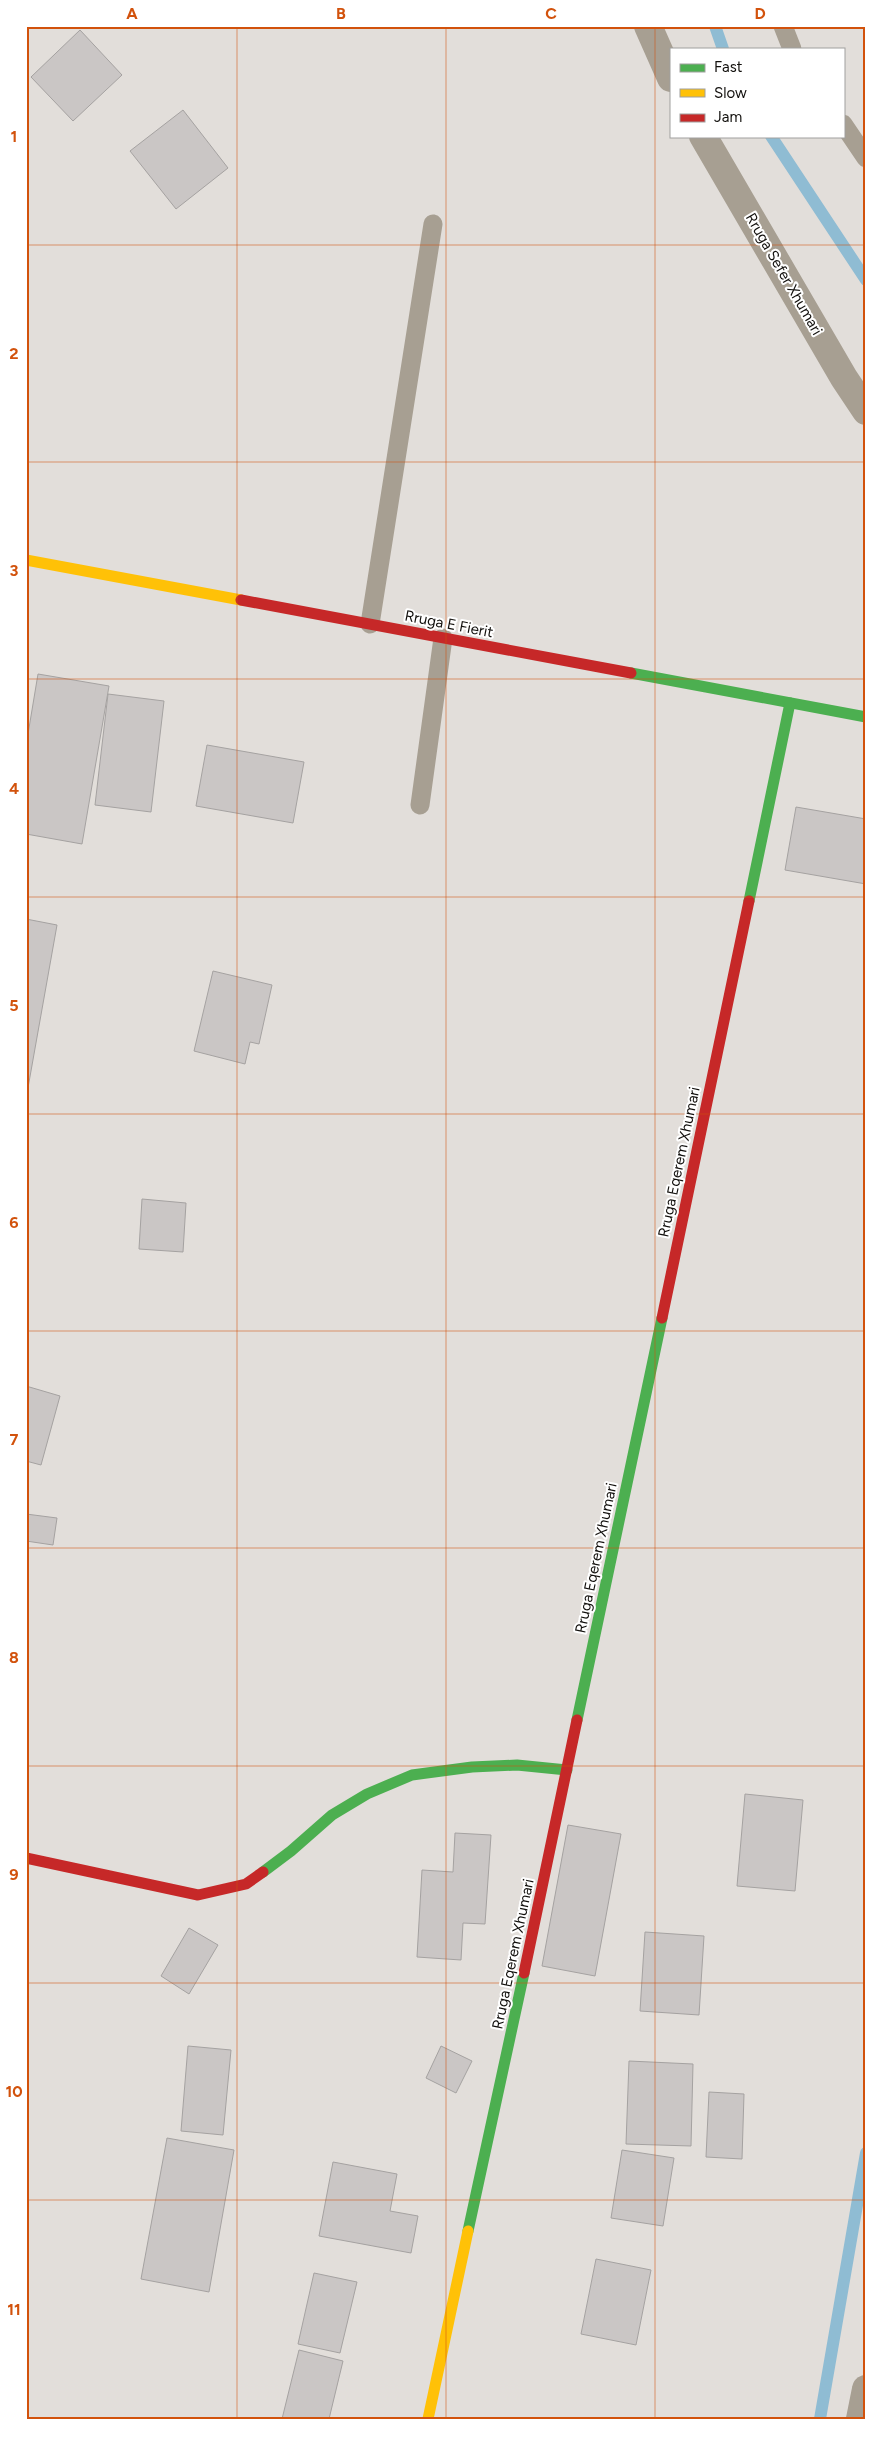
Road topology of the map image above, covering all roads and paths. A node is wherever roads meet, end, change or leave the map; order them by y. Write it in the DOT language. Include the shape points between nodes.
graph roads {
  1 [pos="648,26"];
  2 [pos="783,26"];
  3 [pos="792,48"];
  4 [pos="670,76"];
  5 [pos="844,125"];
  6 [pos="704,138"];
  7 [pos="866,158"];
  8 [pos="433,224"];
  9 [pos="866,411"];
  10 [pos="26,560"];
  11 [pos="370,624"];
  12 [pos="443,638"];
  13 [pos="790,703"];
  14 [pos="866,717"];
  15 [pos="420,805"];
  16 [pos="567,1770"];
  17 [pos="26,1858"];
  18 [pos="866,2389"];
  19 [pos="428,2419"];
  20 [pos="860,2419"];
  1 -- 4 [label="street"];
  2 -- 3 [label="lane"];
  5 -- 7 [label="lane"];
  6 -- 9 [label="street, Rruga Sefer Xhumari"];
  8 -- 11 [label="lane"];
  10 -- 11 [label="street, Rruga E Fierit"];
  11 -- 12 [label="street, Rruga E Fierit"];
  12 -- 13 [label="street, Rruga E Fierit"];
  12 -- 15 [label="lane"];
  13 -- 14 [label="street, Rruga E Fierit"];
  13 -- 16 [label="street, Rruga Eqerem Xhumari"];
  16 -- 17 [label="street" via="517,1765 412,1775 367,1794 332,1815 246,1884 198,1896"];
  16 -- 19 [label="street, Rruga Eqerem Xhumari"];
  18 -- 20 [label="street"];
}
